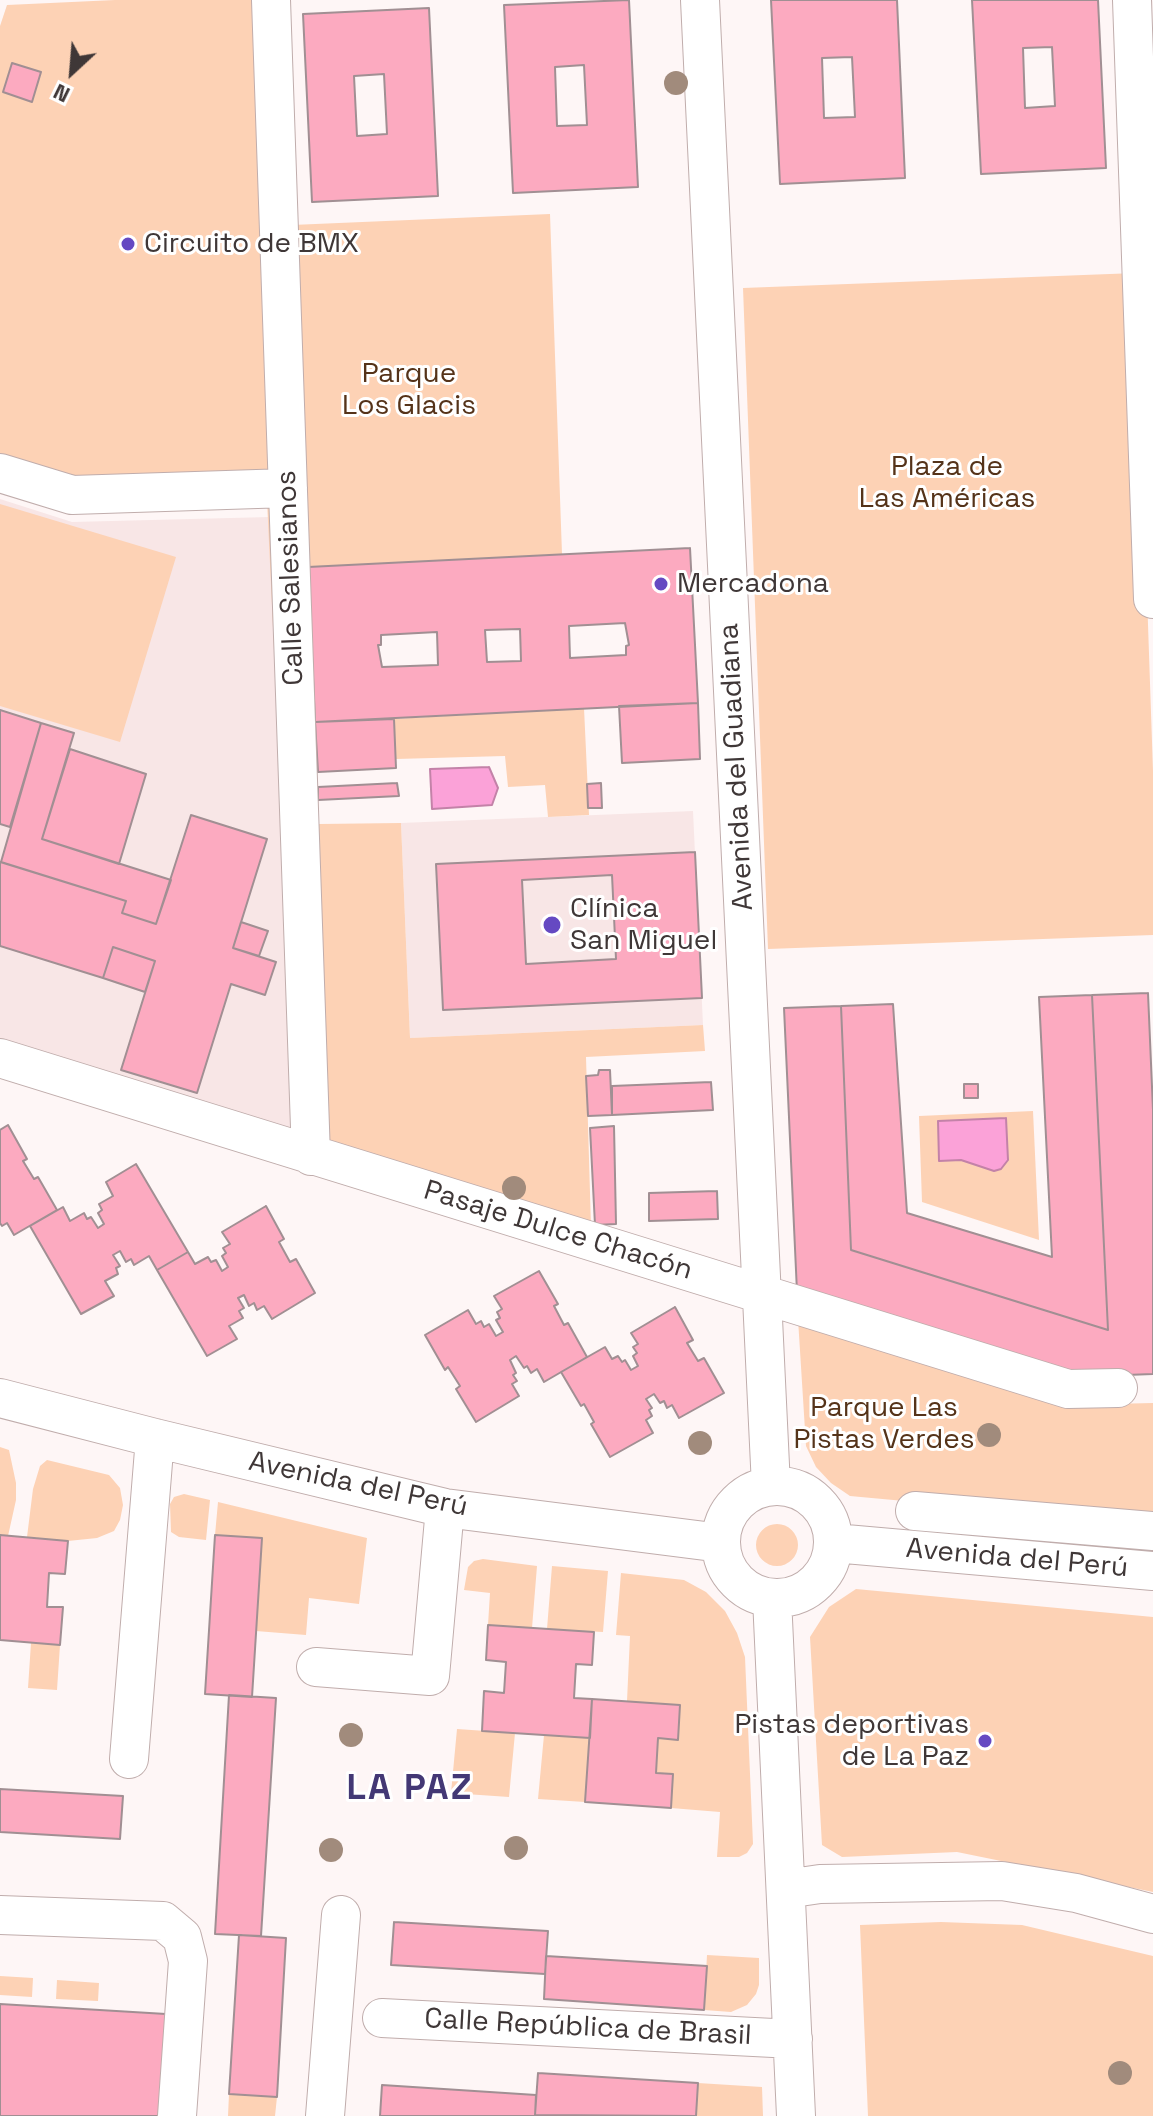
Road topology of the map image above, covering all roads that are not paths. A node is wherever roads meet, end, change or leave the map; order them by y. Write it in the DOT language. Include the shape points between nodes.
graph roads {
  1 [pos="271,0"];
  2 [pos="700,0"];
  3 [pos="1132,0"];
  4 [pos="1151,471"];
  5 [pos="0,473"];
  6 [pos="288,488"];
  7 [pos="1153,599"];
  8 [pos="0,1058"];
  9 [pos="311,1156"];
  10 [pos="762,1294"];
  11 [pos="1118,1388"];
  12 [pos="0,1398"];
  13 [pos="155,1438"];
  14 [pos="771,1486"];
  15 [pos="445,1508"];
  16 [pos="915,1511"];
  17 [pos="1153,1531"];
  18 [pos="721,1543"];
  19 [pos="834,1543"];
  20 [pos="1153,1571"];
  21 [pos="772,1598"];
  22 [pos="316,1667"];
  23 [pos="129,1759"];
  24 [pos="786,1889"];
  25 [pos="1153,1914"];
  26 [pos="0,1915"];
  27 [pos="341,1915"];
  28 [pos="382,2018"];
  29 [pos="793,2039"];
  30 [pos="177,2116"];
  31 [pos="325,2116"];
  32 [pos="796,2116"];
  1 -- 6 [label="street, Calle Salesianos"];
  2 -- 10 [label="street, Avenida del Guadiana"];
  3 -- 4 [label="street"];
  4 -- 7 [label="street"];
  5 -- 6 [label="street" via="72,495"];
  6 -- 9 [label="street, Calle Salesianos"];
  8 -- 9 [label="street, Pasaje Dulce Chacón"];
  9 -- 10 [label="street, Pasaje Dulce Chacón"];
  10 -- 11 [label="street, Pasaje Dulce Chacón" via="1068,1389"];
  10 -- 14 [label="street, Avenida del Guadiana"];
  12 -- 13 [label="street, Avenida del Perú"];
  13 -- 15 [label="street, Avenida del Perú"];
  13 -- 23 [label="street"];
  14 -- 18 [label="street" via="741,1499 730,1511"];
  14 -- 19 [label="street" via="790,1487 822,1507"];
  15 -- 18 [label="street, Avenida del Perú"];
  15 -- 22 [label="street" via="430,1676"];
  16 -- 17 [label="street"];
  18 -- 21 [label="street" via="727,1566 742,1586"];
  19 -- 20 [label="street, Avenida del Perú"];
  19 -- 21 [label="street" via="825,1572 815,1584 788,1597"];
  21 -- 24 [label="street"];
  24 -- 25 [label="street" via="1002,1881 1076,1893"];
  24 -- 29 [label="street"];
  26 -- 30 [label="street" via="163,1921 182,1937 188,1961"];
  27 -- 31 [label="street"];
  28 -- 29 [label="street, Calle República de Brasil"];
  29 -- 32 [label="street"];
}
